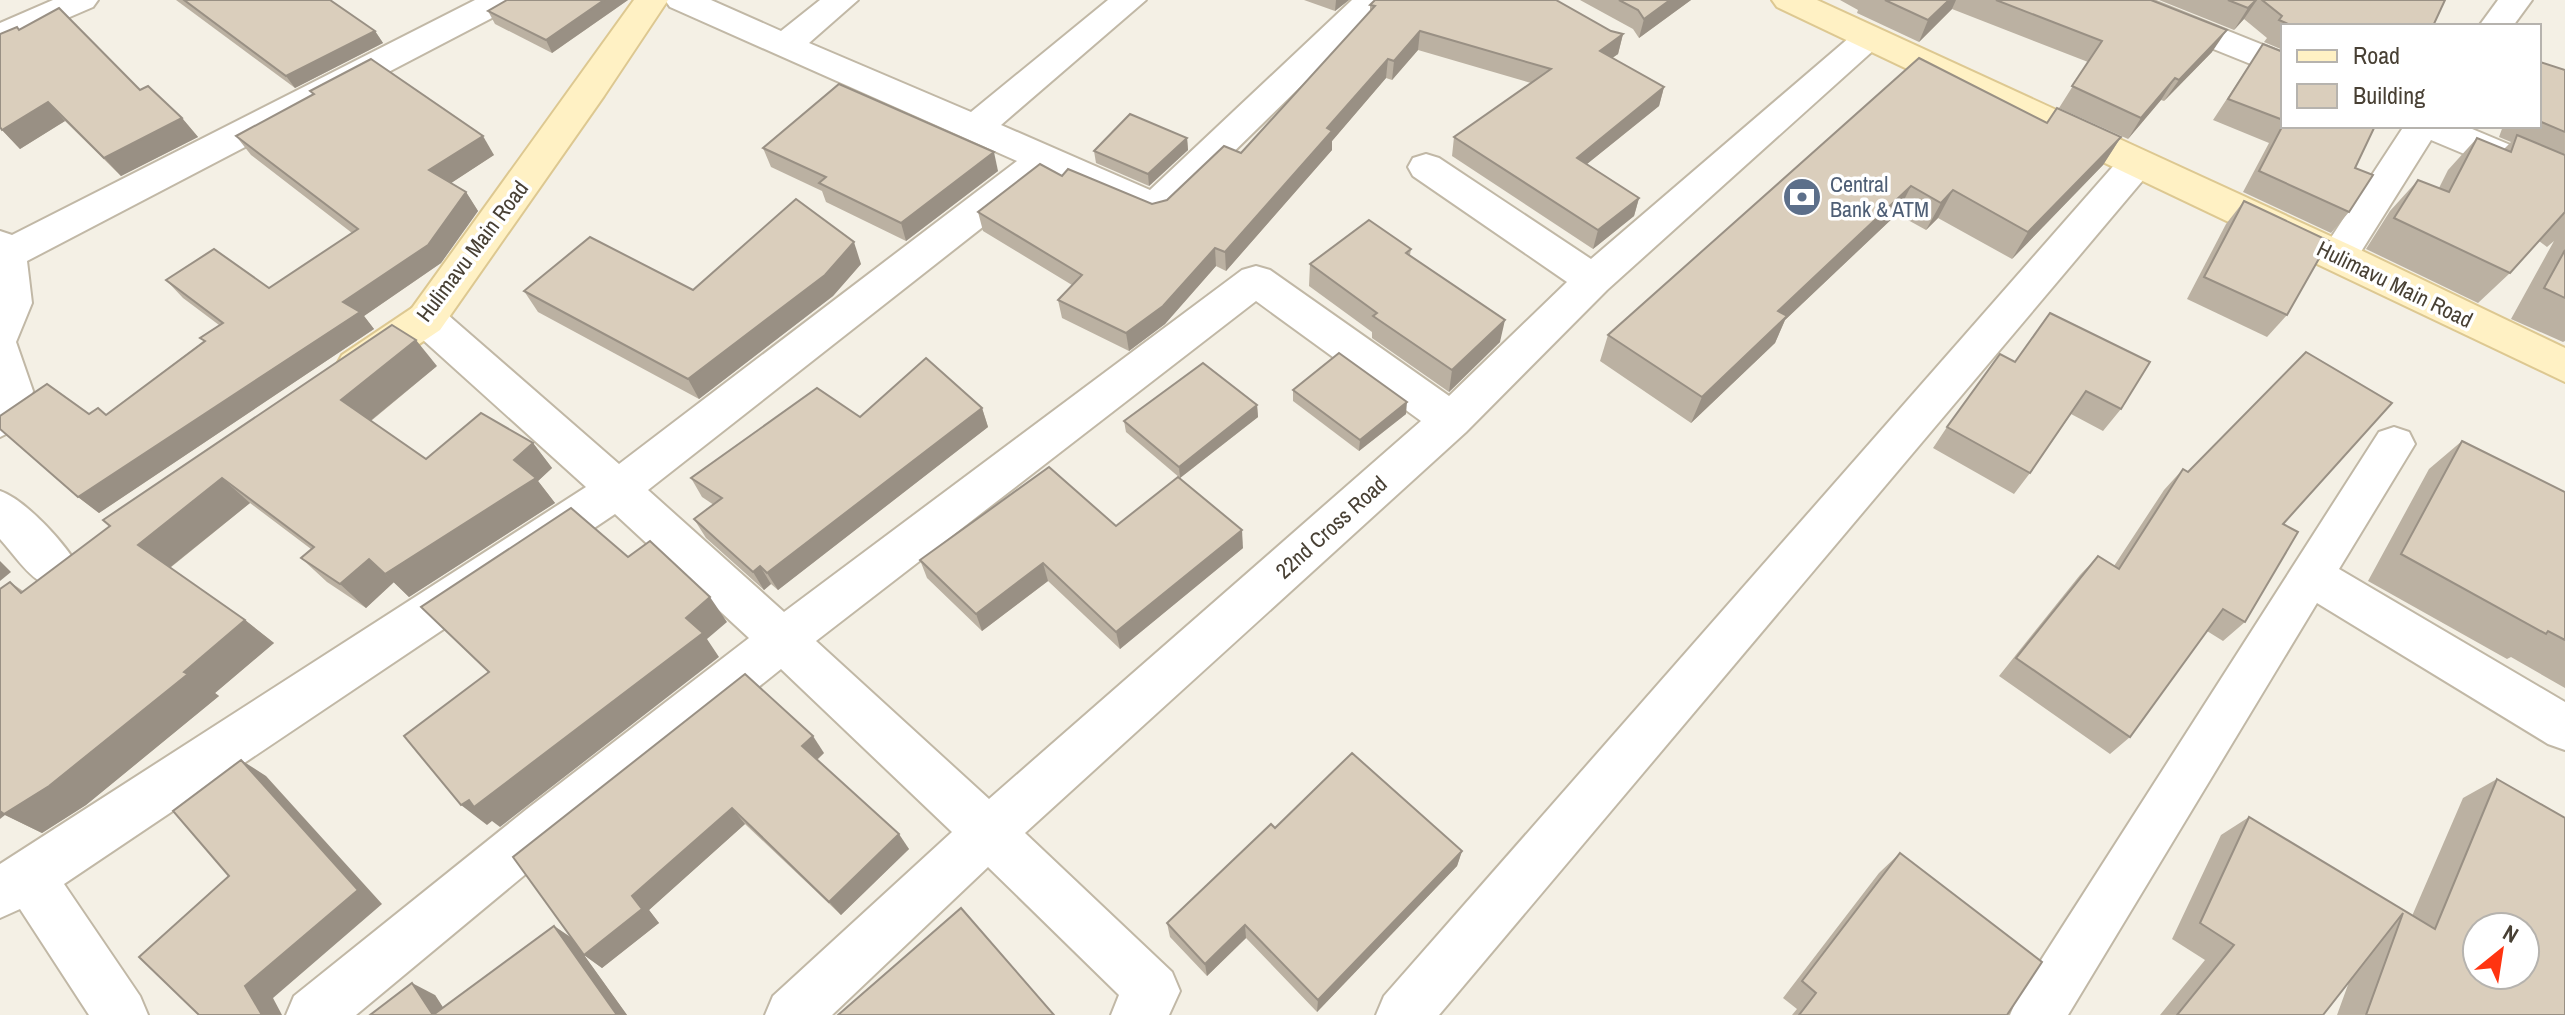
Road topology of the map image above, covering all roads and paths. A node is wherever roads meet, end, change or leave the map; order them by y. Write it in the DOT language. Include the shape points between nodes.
graph roads {
  1 [pos="81,0"];
  2 [pos="501,0"];
  3 [pos="651,0"];
  4 [pos="682,0"];
  5 [pos="841,0"];
  6 [pos="1129,0"];
  7 [pos="1372,0"];
  8 [pos="1789,0"];
  9 [pos="2121,0"];
  10 [pos="2515,0"];
  11 [pos="2497,24"];
  12 [pos="0,36"];
  13 [pos="1869,39"];
  14 [pos="785,45"];
  15 [pos="2281,65"];
  16 [pos="975,128"];
  17 [pos="2421,128"];
  18 [pos="2437,128"];
  19 [pos="1045,159"];
  20 [pos="2136,164"];
  21 [pos="1426,167"];
  22 [pos="2565,183"];
  23 [pos="3,249"];
  24 [pos="2338,256"];
  25 [pos="1593,280"];
  26 [pos="426,319"];
  27 [pos="0,335"];
  28 [pos="0,349"];
  29 [pos="2565,366"];
  30 [pos="321,390"];
  31 [pos="0,420"];
  32 [pos="1451,420"];
  33 [pos="2394,444"];
  34 [pos="619,488"];
  35 [pos="0,509"];
  36 [pos="54,572"];
  37 [pos="2310,575"];
  38 [pos="781,638"];
  39 [pos="2565,728"];
  40 [pos="989,832"];
  41 [pos="14,884"];
  42 [pos="121,1015"];
  43 [pos="313,1015"];
  44 [pos="792,1015"];
  45 [pos="1138,1015"];
  46 [pos="1403,1015"];
  47 [pos="2037,1015"];
  1 -- 12 [label="street"];
  2 -- 23 [label="street"];
  3 -- 26 [label="street, Hulimavu Main Road"];
  4 -- 14 [label="street"];
  5 -- 14 [label="street"];
  6 -- 16 [label="street"];
  7 -- 19 [label="street" via="1155,207"];
  8 -- 13 [label="street, Hulimavu Main Road"];
  9 -- 15 [label="street"];
  10 -- 11 [label="street"];
  13 -- 20 [label="street, Hulimavu Main Road"];
  13 -- 25 [label="street, 22nd Cross Road"];
  14 -- 16 [label="street"];
  16 -- 19 [label="street"];
  17 -- 24 [label="street"];
  18 -- 22 [label="street"];
  19 -- 34 [label="street"];
  20 -- 24 [label="street, Hulimavu Main Road"];
  20 -- 46 [label="street"];
  21 -- 25 [label="street"];
  23 -- 27 [label="street" via="12,303"];
  24 -- 29 [label="street, Hulimavu Main Road"];
  25 -- 32 [label="street, 22nd Cross Road"];
  26 -- 30 [label="street, Hulimavu Main Road"];
  26 -- 34 [label="street"];
  28 -- 31 [label="street" via="12,391 7,414"];
  32 -- 38 [label="street" via="1256,280"];
  32 -- 40 [label="street, 22nd Cross Road"];
  33 -- 37 [label="street"];
  34 -- 38 [label="street"];
  34 -- 41 [label="street"];
  35 -- 36 [label="street"];
  37 -- 39 [label="street"];
  37 -- 47 [label="street"];
  38 -- 40 [label="street"];
  38 -- 43 [label="street"];
  40 -- 44 [label="street, 22nd Cross Road"];
  40 -- 45 [label="street" via="1153,991"];
  41 -- 42 [label="street"];
}
